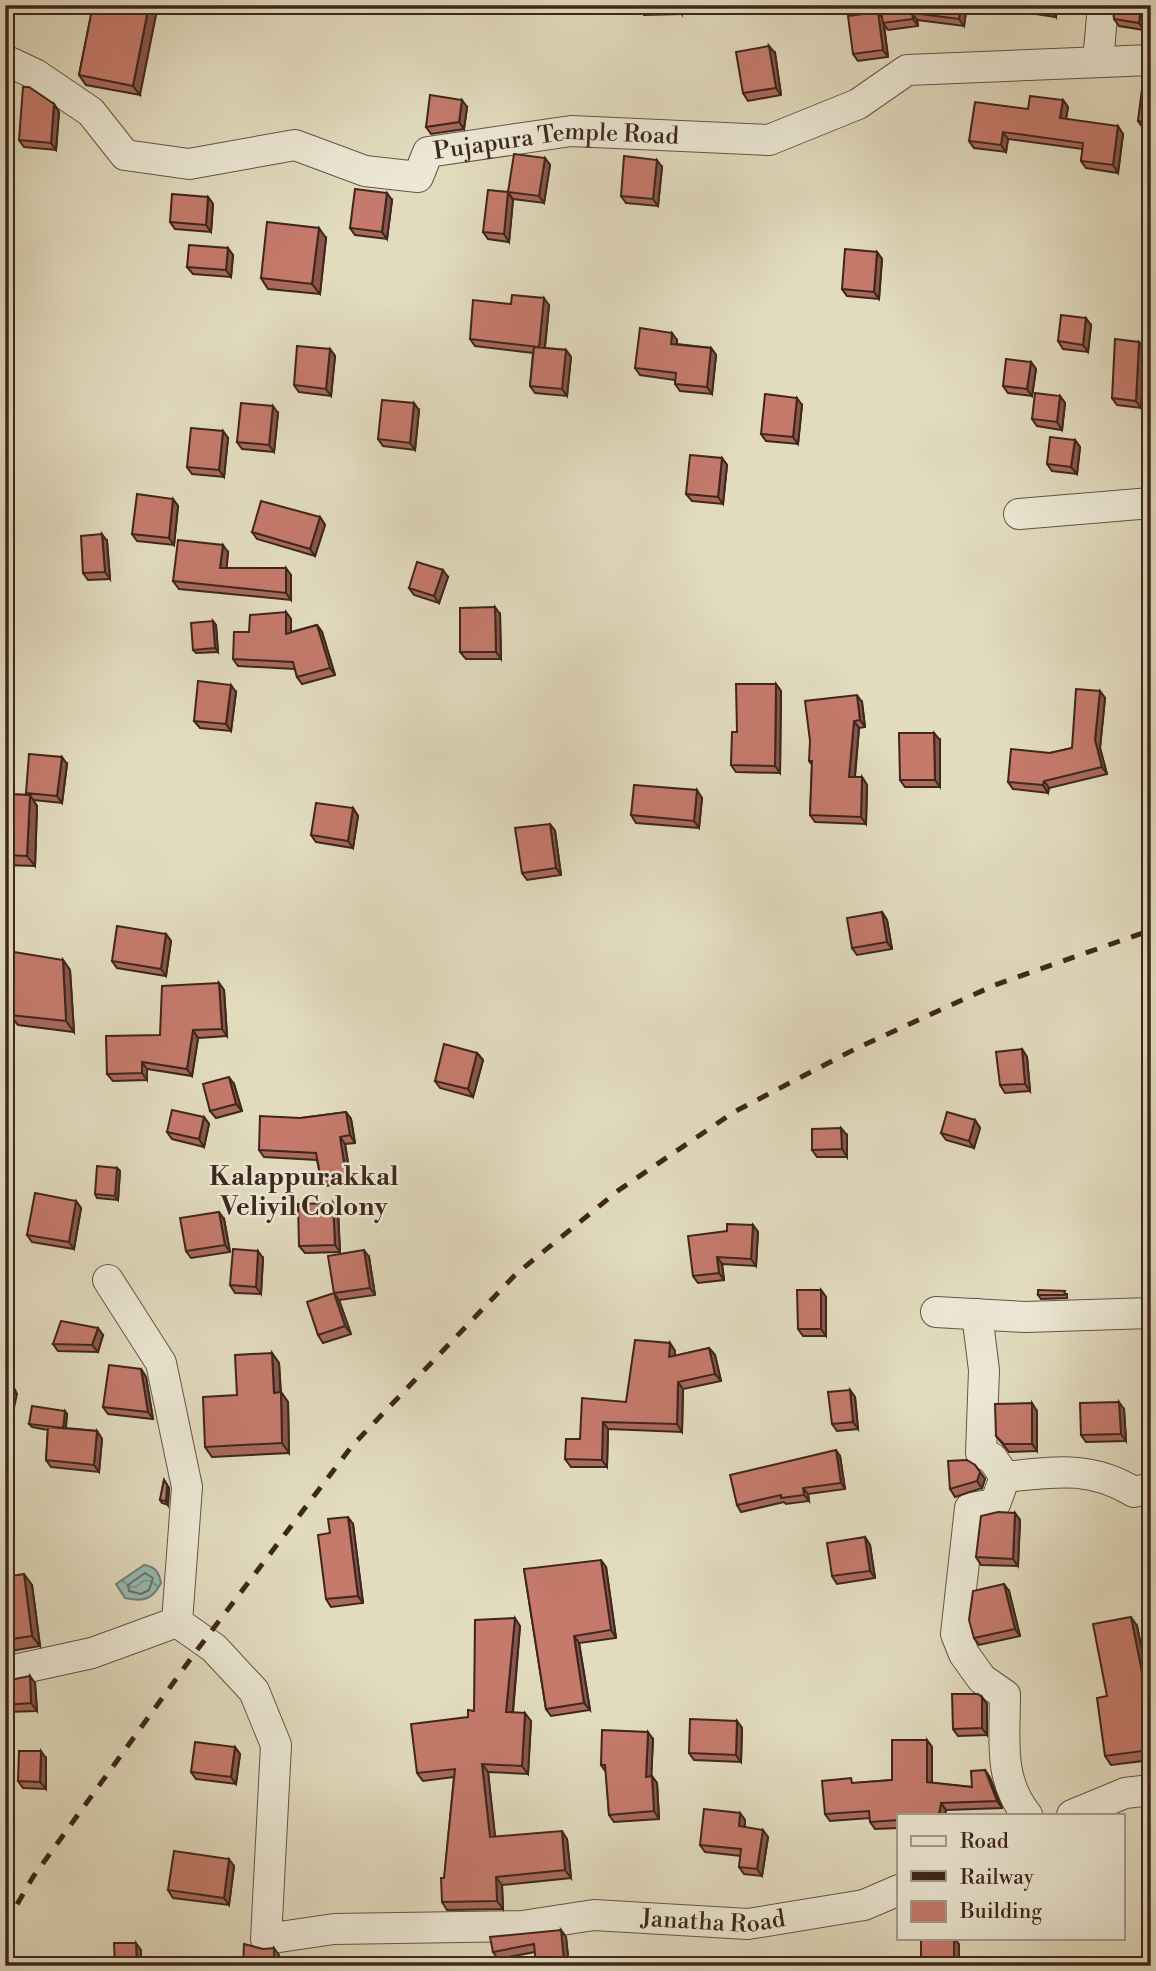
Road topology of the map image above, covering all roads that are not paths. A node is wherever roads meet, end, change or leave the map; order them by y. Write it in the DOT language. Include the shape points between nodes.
graph roads {
  1 [pos="1103,5"];
  2 [pos="5,60"];
  3 [pos="1151,60"];
  4 [pos="1098,62"];
  5 [pos="1151,503"];
  6 [pos="1019,514"];
  7 [pos="107,1279"];
  8 [pos="936,1312"];
  9 [pos="1151,1313"];
  10 [pos="977,1314"];
  11 [pos="1005,1477"];
  12 [pos="1151,1488"];
  13 [pos="177,1622"];
  14 [pos="5,1672"];
  15 [pos="1151,1790"];
  16 [pos="1026,1814"];
  17 [pos="1074,1814"];
  18 [pos="897,1891"];
  1 -- 4 [label="street"];
  2 -- 4 [label="street, Pujapura Temple Road" via="91,112 125,155 189,164 295,145 365,171 418,177 428,152 571,131 769,140 858,104 907,70"];
  3 -- 4 [label="street, Pujapura Temple Road"];
  5 -- 6 [label="street"];
  7 -- 13 [label="street" via="161,1363 187,1487"];
  8 -- 10 [label="street"];
  9 -- 10 [label="street"];
  10 -- 11 [label="street" via="984,1370 981,1453 992,1458"];
  11 -- 12 [label="street" via="1070,1470 1113,1479 1134,1492"];
  11 -- 16 [label="street" via="995,1504 970,1508 956,1634 982,1679 1005,1695 1004,1763 1013,1798"];
  13 -- 14 [label="street" via="92,1653"];
  13 -- 18 [label="street, Janatha Road" via="214,1648 254,1691 276,1745 266,1939 334,1929 522,1926 594,1915 748,1924 864,1905"];
  15 -- 17 [label="street" via="1125,1793"];
}
